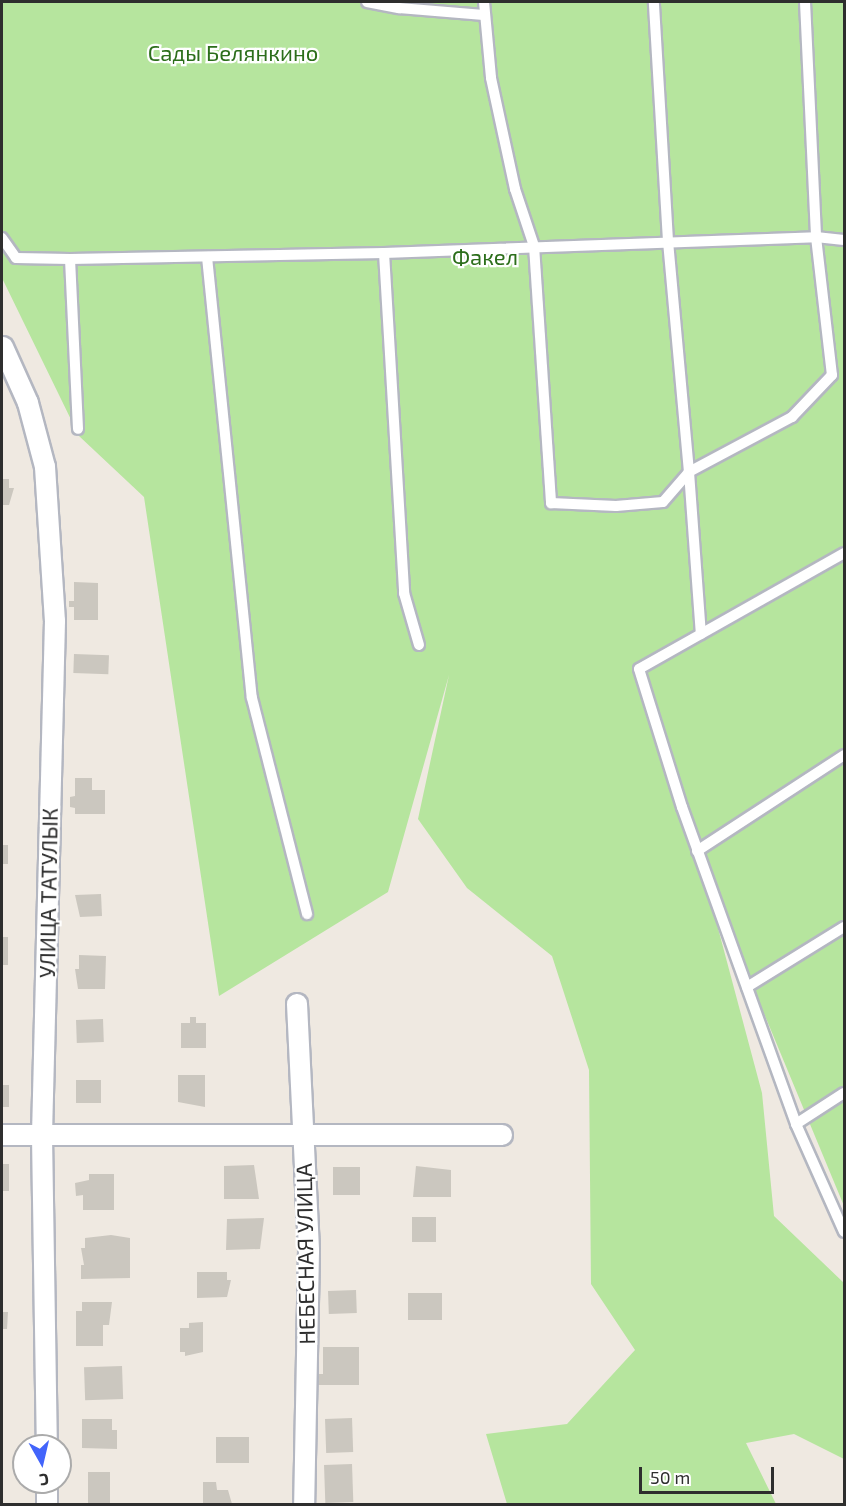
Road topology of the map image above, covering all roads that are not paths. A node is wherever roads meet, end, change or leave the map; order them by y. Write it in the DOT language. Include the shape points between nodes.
graph roads {
  1 [pos="368,2"];
  2 [pos="484,2"];
  3 [pos="654,2"];
  4 [pos="805,2"];
  5 [pos="484,15"];
  6 [pos="816,237"];
  7 [pos="2,238"];
  8 [pos="844,240"];
  9 [pos="668,241"];
  10 [pos="534,246"];
  11 [pos="384,253"];
  12 [pos="207,257"];
  13 [pos="70,259"];
  14 [pos="3,347"];
  15 [pos="78,429"];
  16 [pos="689,472"];
  17 [pos="844,553"];
  18 [pos="701,634"];
  19 [pos="419,645"];
  20 [pos="844,755"];
  21 [pos="697,851"];
  22 [pos="307,914"];
  23 [pos="844,927"];
  24 [pos="747,987"];
  25 [pos="297,1004"];
  26 [pos="844,1093"];
  27 [pos="796,1124"];
  28 [pos="502,1135"];
  29 [pos="2,1136"];
  30 [pos="42,1136"];
  31 [pos="301,1136"];
  32 [pos="844,1232"];
  33 [pos="47,1434"];
  34 [pos="304,1504"];
  1 -- 5 [label="lane"];
  2 -- 5 [label="lane"];
  3 -- 9 [label="lane"];
  4 -- 6 [label="lane"];
  5 -- 10 [label="lane" via="515,189"];
  6 -- 8 [label="lane"];
  6 -- 9 [label="lane"];
  6 -- 16 [label="lane" via="832,375 792,417"];
  7 -- 13 [label="lane" via="16,258"];
  9 -- 10 [label="lane"];
  9 -- 16 [label="lane"];
  10 -- 11 [label="lane"];
  10 -- 16 [label="lane" via="551,503 616,506 663,502"];
  11 -- 12 [label="lane"];
  11 -- 19 [label="lane" via="405,593"];
  12 -- 13 [label="lane"];
  12 -- 22 [label="lane" via="252,698"];
  13 -- 15 [label="lane"];
  14 -- 30 [label="street, УЛИЦА ТАТУЛЫК" via="28,403 45,467 55,621"];
  16 -- 18 [label="lane"];
  17 -- 18 [label="lane"];
  18 -- 21 [label="lane" via="639,669"];
  20 -- 21 [label="lane"];
  21 -- 24 [label="lane"];
  23 -- 24 [label="lane"];
  24 -- 27 [label="lane"];
  25 -- 31 [label="street, НЕБЕСНАЯ УЛИЦА"];
  26 -- 27 [label="lane"];
  27 -- 32 [label="lane"];
  28 -- 31 [label="street"];
  29 -- 30 [label="street"];
  30 -- 31 [label="street"];
  30 -- 33 [label="street, УЛИЦА ТАТУЛЫК"];
  31 -- 34 [label="street, НЕБЕСНАЯ УЛИЦА" via="309,1251"];
}
